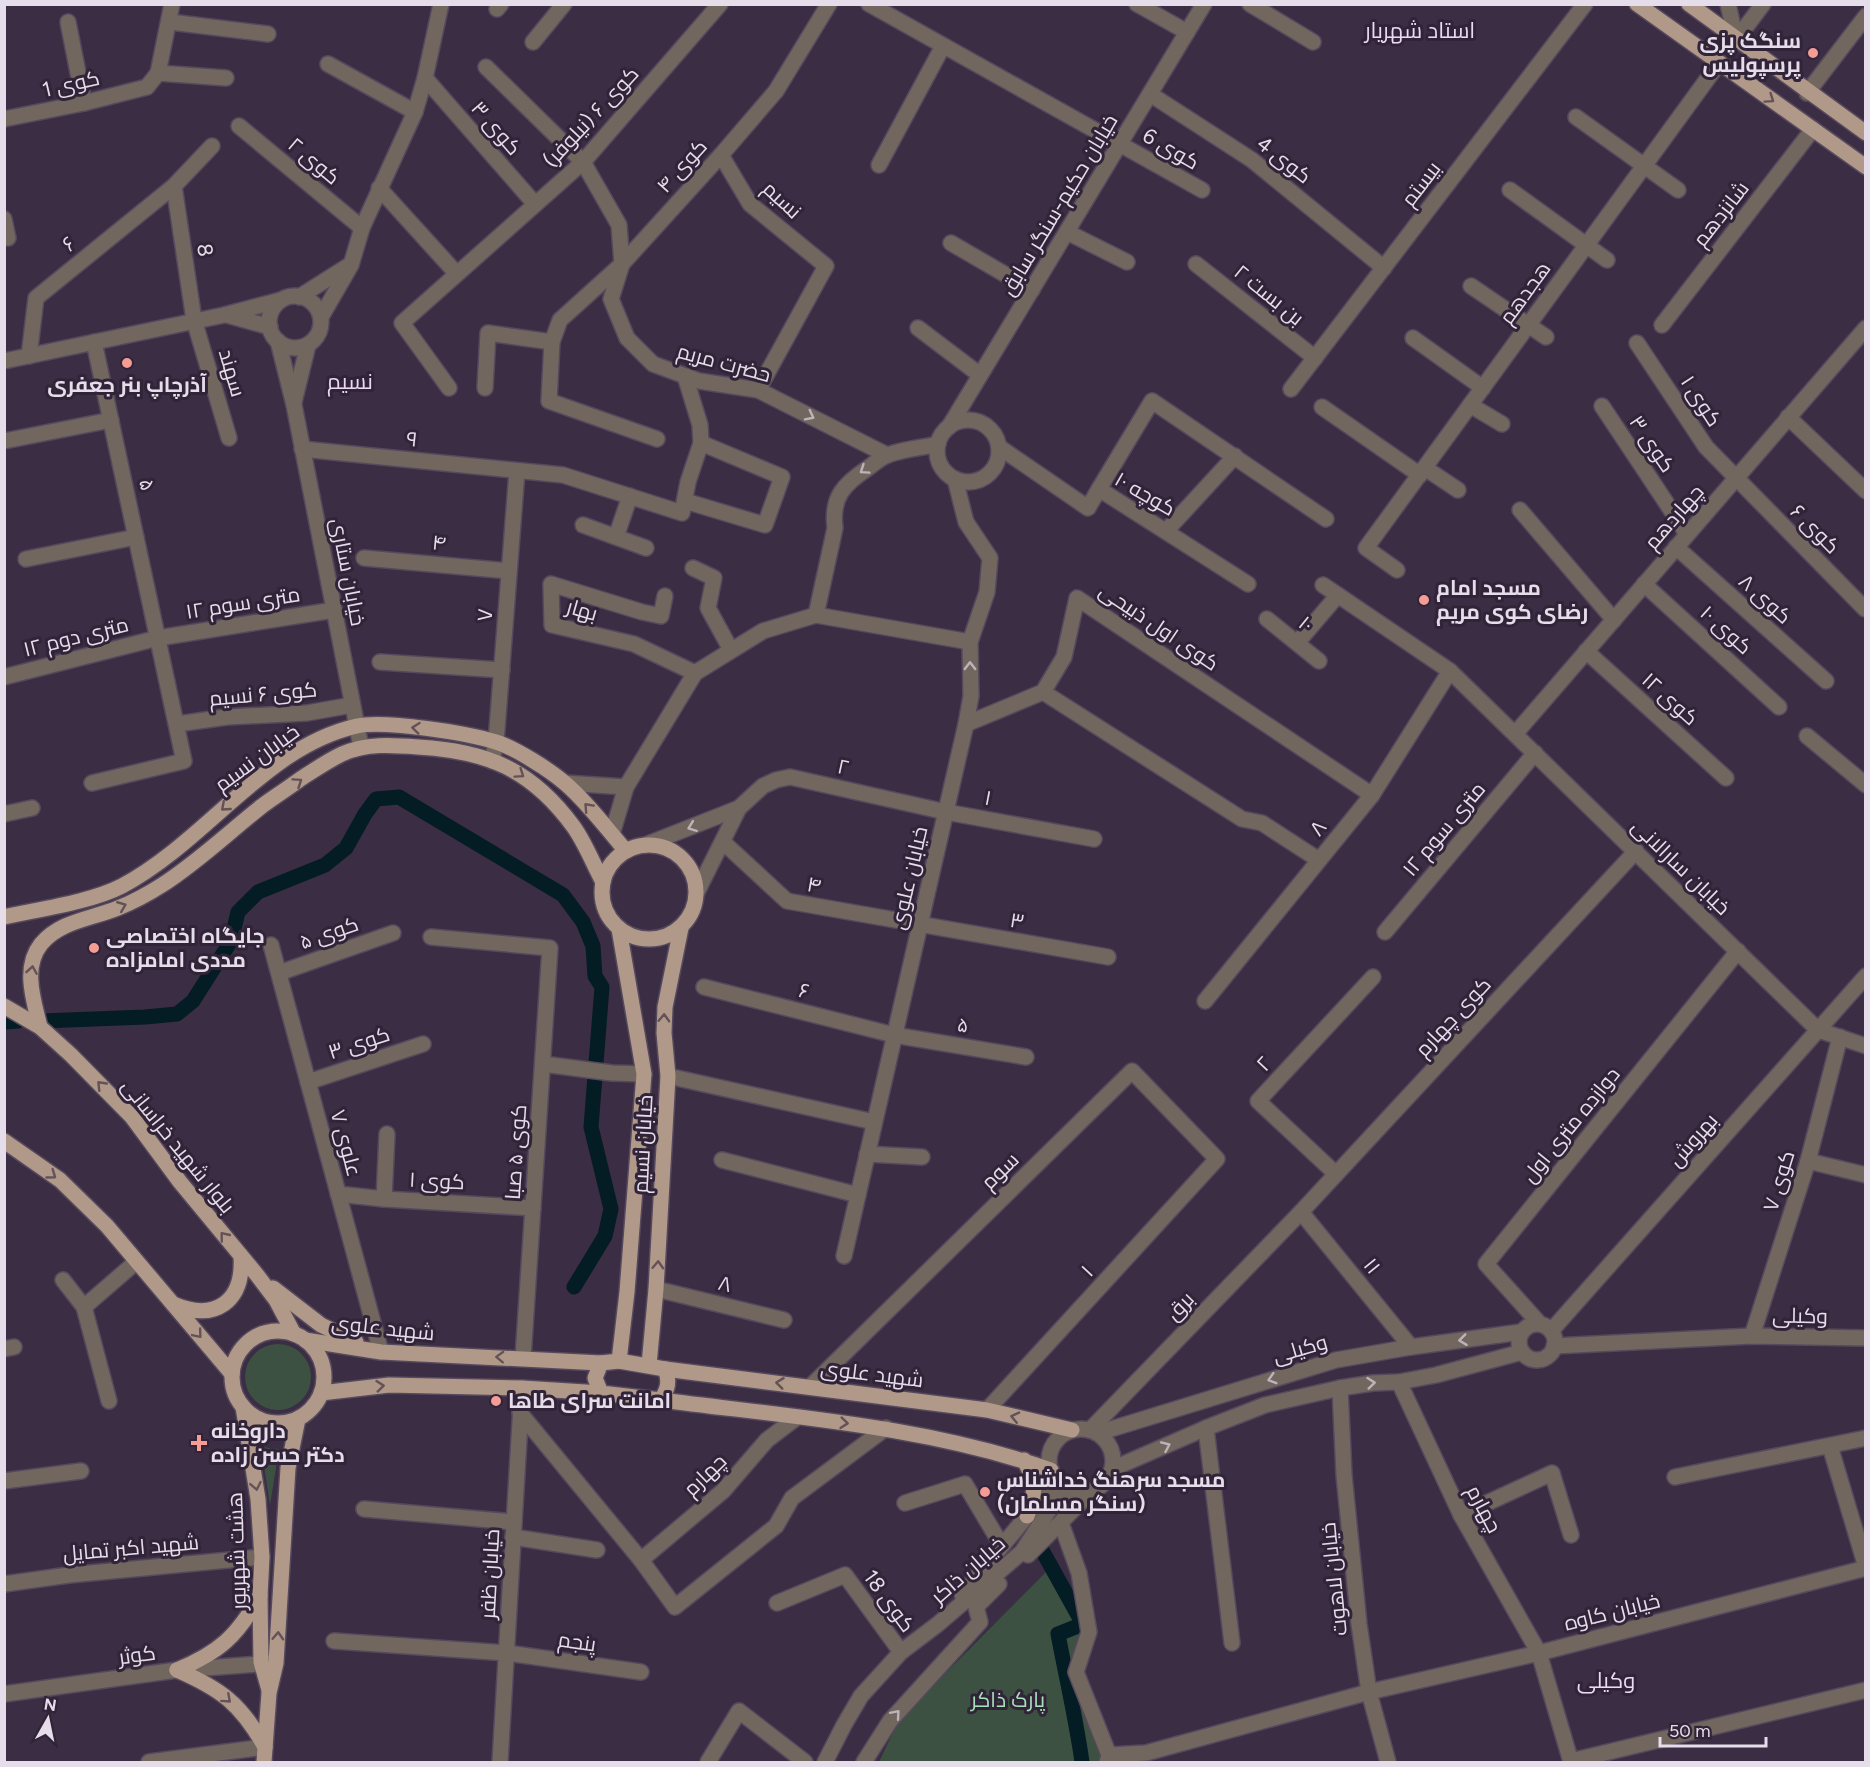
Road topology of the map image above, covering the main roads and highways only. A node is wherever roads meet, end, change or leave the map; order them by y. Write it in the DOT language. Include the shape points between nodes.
graph roads {
  1 [pos="1637,4"];
  2 [pos="1689,4"];
  3 [pos="1866,134"];
  4 [pos="1866,167"];
  5 [pos="626,851"];
  6 [pos="603,882"];
  7 [pos="4,917"];
  8 [pos="619,928"];
  9 [pos="681,928"];
  10 [pos="4,1006"];
  11 [pos="40,1027"];
  12 [pos="4,1141"];
  13 [pos="240,1256"];
  14 [pos="257,1275"];
  15 [pos="173,1304"];
  16 [pos="299,1337"];
  17 [pos="381,1352"];
  18 [pos="619,1361"];
  19 [pos="601,1363"];
  20 [pos="648,1365"];
  21 [pos="665,1369"];
  22 [pos="232,1374"];
  23 [pos="321,1393"];
  24 [pos="601,1393"];
  25 [pos="661,1400"];
  26 [pos="243,1407"];
  27 [pos="298,1419"];
  28 [pos="1072,1430"];
  29 [pos="1024,1460"];
  30 [pos="1056,1478"];
  31 [pos="1027,1516"];
  32 [pos="260,1596"];
  33 [pos="269,1662"];
  34 [pos="265,1755"];
  1 -- 4 [label="main road, one-way"];
  2 -- 3 [label="main road"];
  5 -- 6 [label="main road" via="611,864"];
  5 -- 7 [label="main road, خیابان نسیم, one-way" via="565,783 496,742 447,731 379,724 357,726 315,741 283,760 178,849 121,886 100,895"];
  5 -- 9 [label="main road" via="645,845 664,847 681,857 693,873 697,892 693,912"];
  6 -- 8 [label="main road" via="605,907"];
  11 -- 6 [label="main road, خیابان نسیم, one-way" via="30,978 34,958 51,934 67,924 116,909 163,885 264,805 325,763 361,747 440,748 508,766 540,788 574,827"];
  8 -- 9 [label="main road" via="634,937 650,939"];
  8 -- 18 [label="main road, خیابان نسیم" via="644,1074"];
  20 -- 9 [label="main road, خیابان نسیم, one-way" via="668,1076 665,1007"];
  10 -- 11 [label="main road, بلوار شهید خراسانی"];
  13 -- 11 [label="main road, بلوار شهید خراسانی, one-way" via="132,1117"];
  12 -- 15 [label="main road, one-way" via="60,1180 107,1226"];
  13 -- 14 [label="main road, بلوار شهید خراسانی"];
  13 -- 15 [label="main road" via="242,1274 236,1291 224,1304 208,1311 190,1311"];
  14 -- 16 [label="main road, بلوار شهید خراسانی"];
  14 -- 17 [label="main road" via="321,1325"];
  15 -- 22 [label="main road, one-way"];
  16 -- 17 [label="main road, شهید علوی"];
  16 -- 22 [label="main road" via="282,1332 259,1336 240,1351"];
  16 -- 23 [label="main road" via="313,1348 323,1369"];
  19 -- 17 [label="main road, شهید علوی, one-way"];
  18 -- 19 [label="main road, شهید علوی"];
  18 -- 20 [label="main road, شهید علوی"];
  19 -- 24 [label="main road" via="595,1378"];
  20 -- 21 [label="main road, شهید علوی"];
  21 -- 25 [label="main road" via="668,1386"];
  28 -- 21 [label="main road, شهید علوی, one-way" via="987,1410"];
  22 -- 26 [label="main road" via="234,1392"];
  23 -- 24 [label="main road, one-way" via="389,1385"];
  23 -- 27 [label="main road" via="312,1408"];
  24 -- 25 [label="main road"];
  25 -- 29 [label="main road, one-way" via="886,1428"];
  26 -- 27 [label="main road" via="252,1416 275,1423"];
  26 -- 32 [label="main road, هشت شهریور, one-way" via="258,1499"];
  33 -- 27 [label="main road, هشت شهریور, one-way" via="288,1468"];
  29 -- 30 [label="main road"];
  29 -- 31 [label="main road" via="1034,1478 1034,1498"];
  32 -- 33 [label="main road, هشت شهریور"];
  32 -- 34 [label="main road, one-way" via="227,1642 203,1659 177,1670 224,1695 253,1726"];
  33 -- 34 [label="main road, هشت شهریور"];
}
